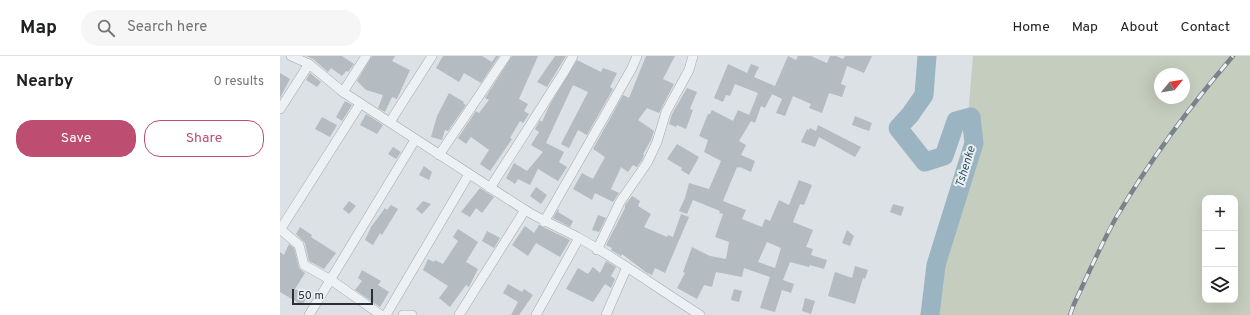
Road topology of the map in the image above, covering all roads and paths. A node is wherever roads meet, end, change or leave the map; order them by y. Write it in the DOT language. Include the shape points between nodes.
graph roads {
  1 [pos="366,56"];
  2 [pos="432,56"];
  3 [pos="506,56"];
  4 [pos="573,56"];
  5 [pos="637,56"];
  6 [pos="693,56"];
  7 [pos="294,57"];
  8 [pos="309,64"];
  9 [pos="343,92"];
  10 [pos="360,104"];
  11 [pos="280,109"];
  12 [pos="390,122"];
  13 [pos="415,140"];
  14 [pos="439,155"];
  15 [pos="469,174"];
  16 [pos="490,188"];
  17 [pos="525,210"];
  18 [pos="544,222"];
  19 [pos="280,230"];
  20 [pos="579,238"];
  21 [pos="597,250"];
  22 [pos="627,268"];
  23 [pos="331,280"];
  24 [pos="309,315"];
  25 [pos="381,315"];
  26 [pos="386,315"];
  27 [pos="403,315"];
  28 [pos="412,315"];
  29 [pos="459,315"];
  30 [pos="536,315"];
  31 [pos="606,315"];
  32 [pos="700,315"];
  1 -- 9 [label="street"];
  2 -- 12 [label="street"];
  3 -- 14 [label="street"];
  4 -- 16 [label="street"];
  5 -- 18 [label="street"];
  6 -- 21 [label="street" via="689,70 666,112 657,142 647,163 620,202"];
  7 -- 8 [label="street"];
  8 -- 9 [label="street"];
  8 -- 11 [label="street"];
  9 -- 10 [label="street"];
  10 -- 12 [label="street"];
  10 -- 19 [label="street"];
  12 -- 13 [label="street"];
  13 -- 14 [label="street"];
  13 -- 23 [label="street"];
  14 -- 15 [label="street"];
  15 -- 16 [label="street"];
  15 -- 26 [label="street"];
  16 -- 17 [label="street"];
  17 -- 18 [label="street"];
  17 -- 29 [label="street"];
  18 -- 20 [label="street"];
  19 -- 23 [label="street" via="299,245 304,265"];
  20 -- 21 [label="street"];
  20 -- 30 [label="street"];
  21 -- 22 [label="street"];
  22 -- 31 [label="street"];
  22 -- 32 [label="street"];
  23 -- 24 [label="street"];
  23 -- 25 [label="street"];
  27 -- 28 [label="street"];
}
